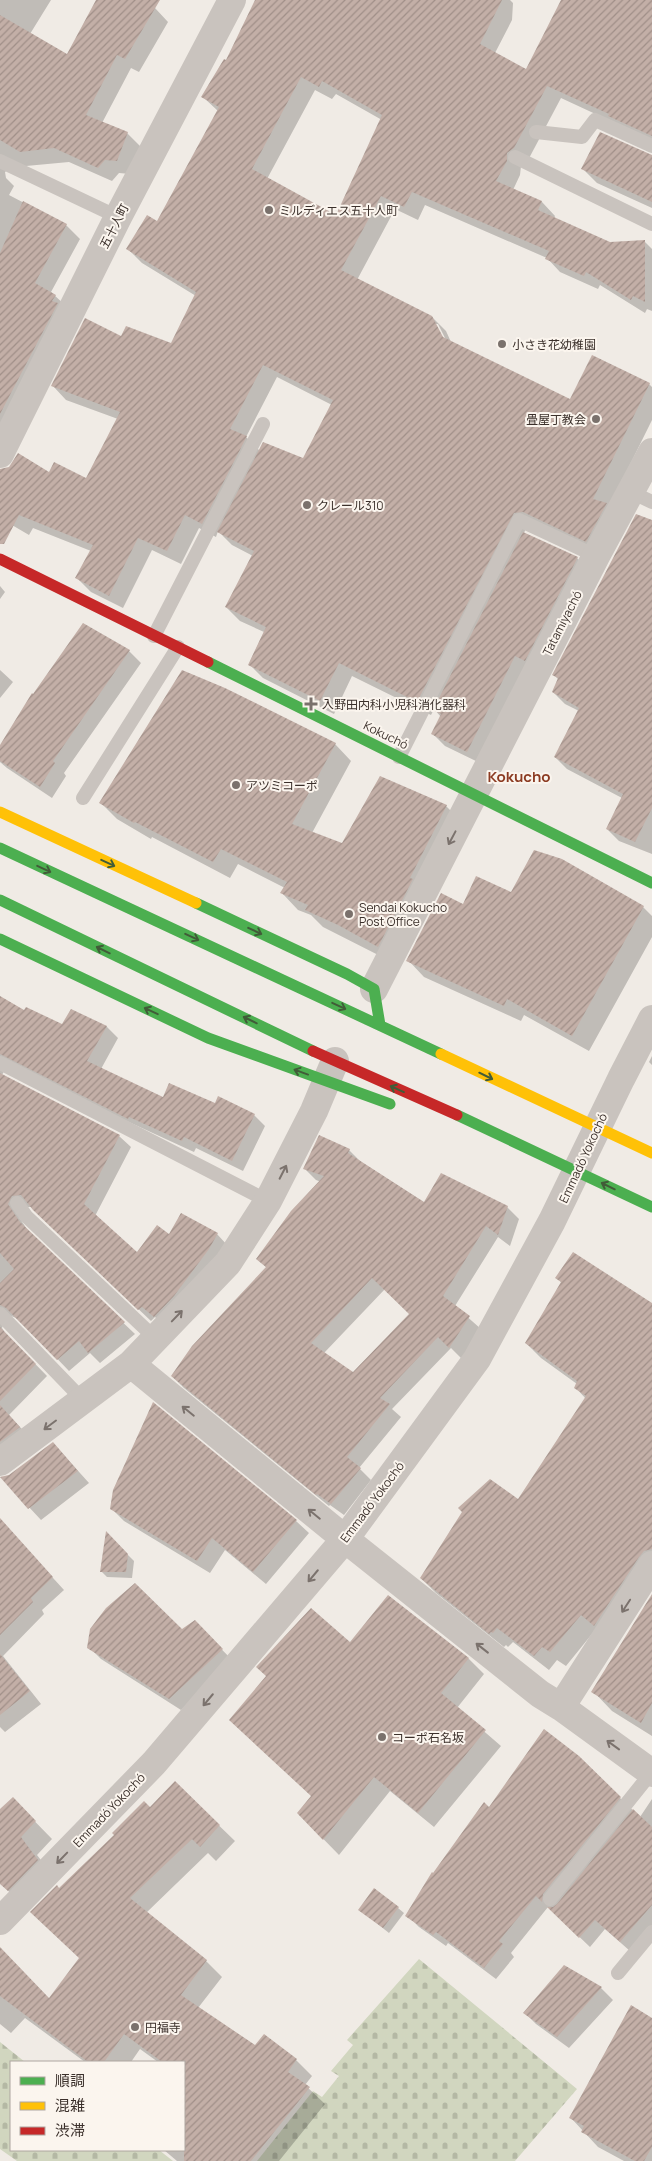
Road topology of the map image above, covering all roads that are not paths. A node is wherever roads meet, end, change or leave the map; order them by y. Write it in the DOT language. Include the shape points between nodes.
graph roads {
  1 [pos="232,0"];
  2 [pos="536,132"];
  3 [pos="652,146"];
  4 [pos="515,157"];
  5 [pos="0,161"];
  6 [pos="118,218"];
  7 [pos="652,224"];
  8 [pos="262,424"];
  9 [pos="652,452"];
  10 [pos="0,454"];
  11 [pos="642,497"];
  12 [pos="596,556"];
  13 [pos="0,559"];
  14 [pos="154,636"];
  15 [pos="178,647"];
  16 [pos="399,757"];
  17 [pos="475,795"];
  18 [pos="82,798"];
  19 [pos="0,812"];
  20 [pos="0,848"];
  21 [pos="652,883"];
  22 [pos="0,900"];
  23 [pos="0,939"];
  24 [pos="374,989"];
  25 [pos="652,1019"];
  26 [pos="380,1025"];
  27 [pos="0,1063"];
  28 [pos="330,1071"];
  29 [pos="398,1106"];
  30 [pos="414,1108"];
  31 [pos="449,1112"];
  32 [pos="597,1128"];
  33 [pos="652,1153"];
  34 [pos="576,1171"];
  35 [pos="268,1201"];
  36 [pos="17,1203"];
  37 [pos="652,1207"];
  38 [pos="0,1314"];
  39 [pos="155,1338"];
  40 [pos="131,1364"];
  41 [pos="83,1400"];
  42 [pos="0,1462"];
  43 [pos="345,1539"];
  44 [pos="652,1565"];
  45 [pos="562,1707"];
  46 [pos="652,1773"];
  47 [pos="550,1899"];
  48 [pos="0,1921"];
  49 [pos="652,1932"];
  50 [pos="618,1973"];
  1 -- 6 [label="street, 五十人町"];
  2 -- 3 [label="lane" via="582,137 595,120"];
  4 -- 7 [label="lane"];
  5 -- 6 [label="lane"];
  6 -- 10 [label="street, 五十人町"];
  8 -- 14 [label="lane"];
  9 -- 11 [label="street, Tatamiyachó"];
  11 -- 12 [label="street, Tatamiyachó"];
  12 -- 16 [label="lane" via="519,520"];
  12 -- 17 [label="street, Tatamiyachó"];
  13 -- 14 [label="street, Kokuchó"];
  14 -- 15 [label="street, Kokuchó"];
  15 -- 16 [label="street, Kokuchó"];
  15 -- 18 [label="lane"];
  16 -- 17 [label="street, Kokuchó"];
  17 -- 21 [label="street, Kokuchó"];
  17 -- 24 [label="street, Tatamiyachó, one-way"];
  19 -- 24 [label="street, one-way"];
  20 -- 26 [label="street, one-way"];
  28 -- 22 [label="street, one-way"];
  28 -- 23 [label="street, one-way" via="208,1038"];
  24 -- 26 [label="street"];
  25 -- 32 [label="street, Emmadó Yokochó"];
  26 -- 32 [label="street, one-way"];
  27 -- 35 [label="lane"];
  28 -- 29 [label="street"];
  31 -- 28 [label="street, one-way"];
  35 -- 28 [label="street, one-way" via="314,1111"];
  30 -- 31 [label="street"];
  31 -- 34 [label="street"];
  32 -- 33 [label="street"];
  32 -- 34 [label="street, Emmadó Yokochó"];
  37 -- 34 [label="street, one-way"];
  34 -- 43 [label="street, Emmadó Yokochó" via="477,1359"];
  39 -- 35 [label="street, one-way" via="228,1263"];
  36 -- 39 [label="lane" via="26,1216"];
  38 -- 41 [label="lane"];
  39 -- 40 [label="street"];
  40 -- 41 [label="street"];
  43 -- 40 [label="street, one-way"];
  41 -- 42 [label="street, one-way"];
  45 -- 43 [label="street, one-way" via="540,1694"];
  43 -- 48 [label="street, Emmadó Yokochó, one-way" via="154,1763"];
  44 -- 45 [label="street, one-way"];
  46 -- 45 [label="street, one-way"];
  46 -- 47 [label="lane"];
  49 -- 50 [label="lane"];
}
